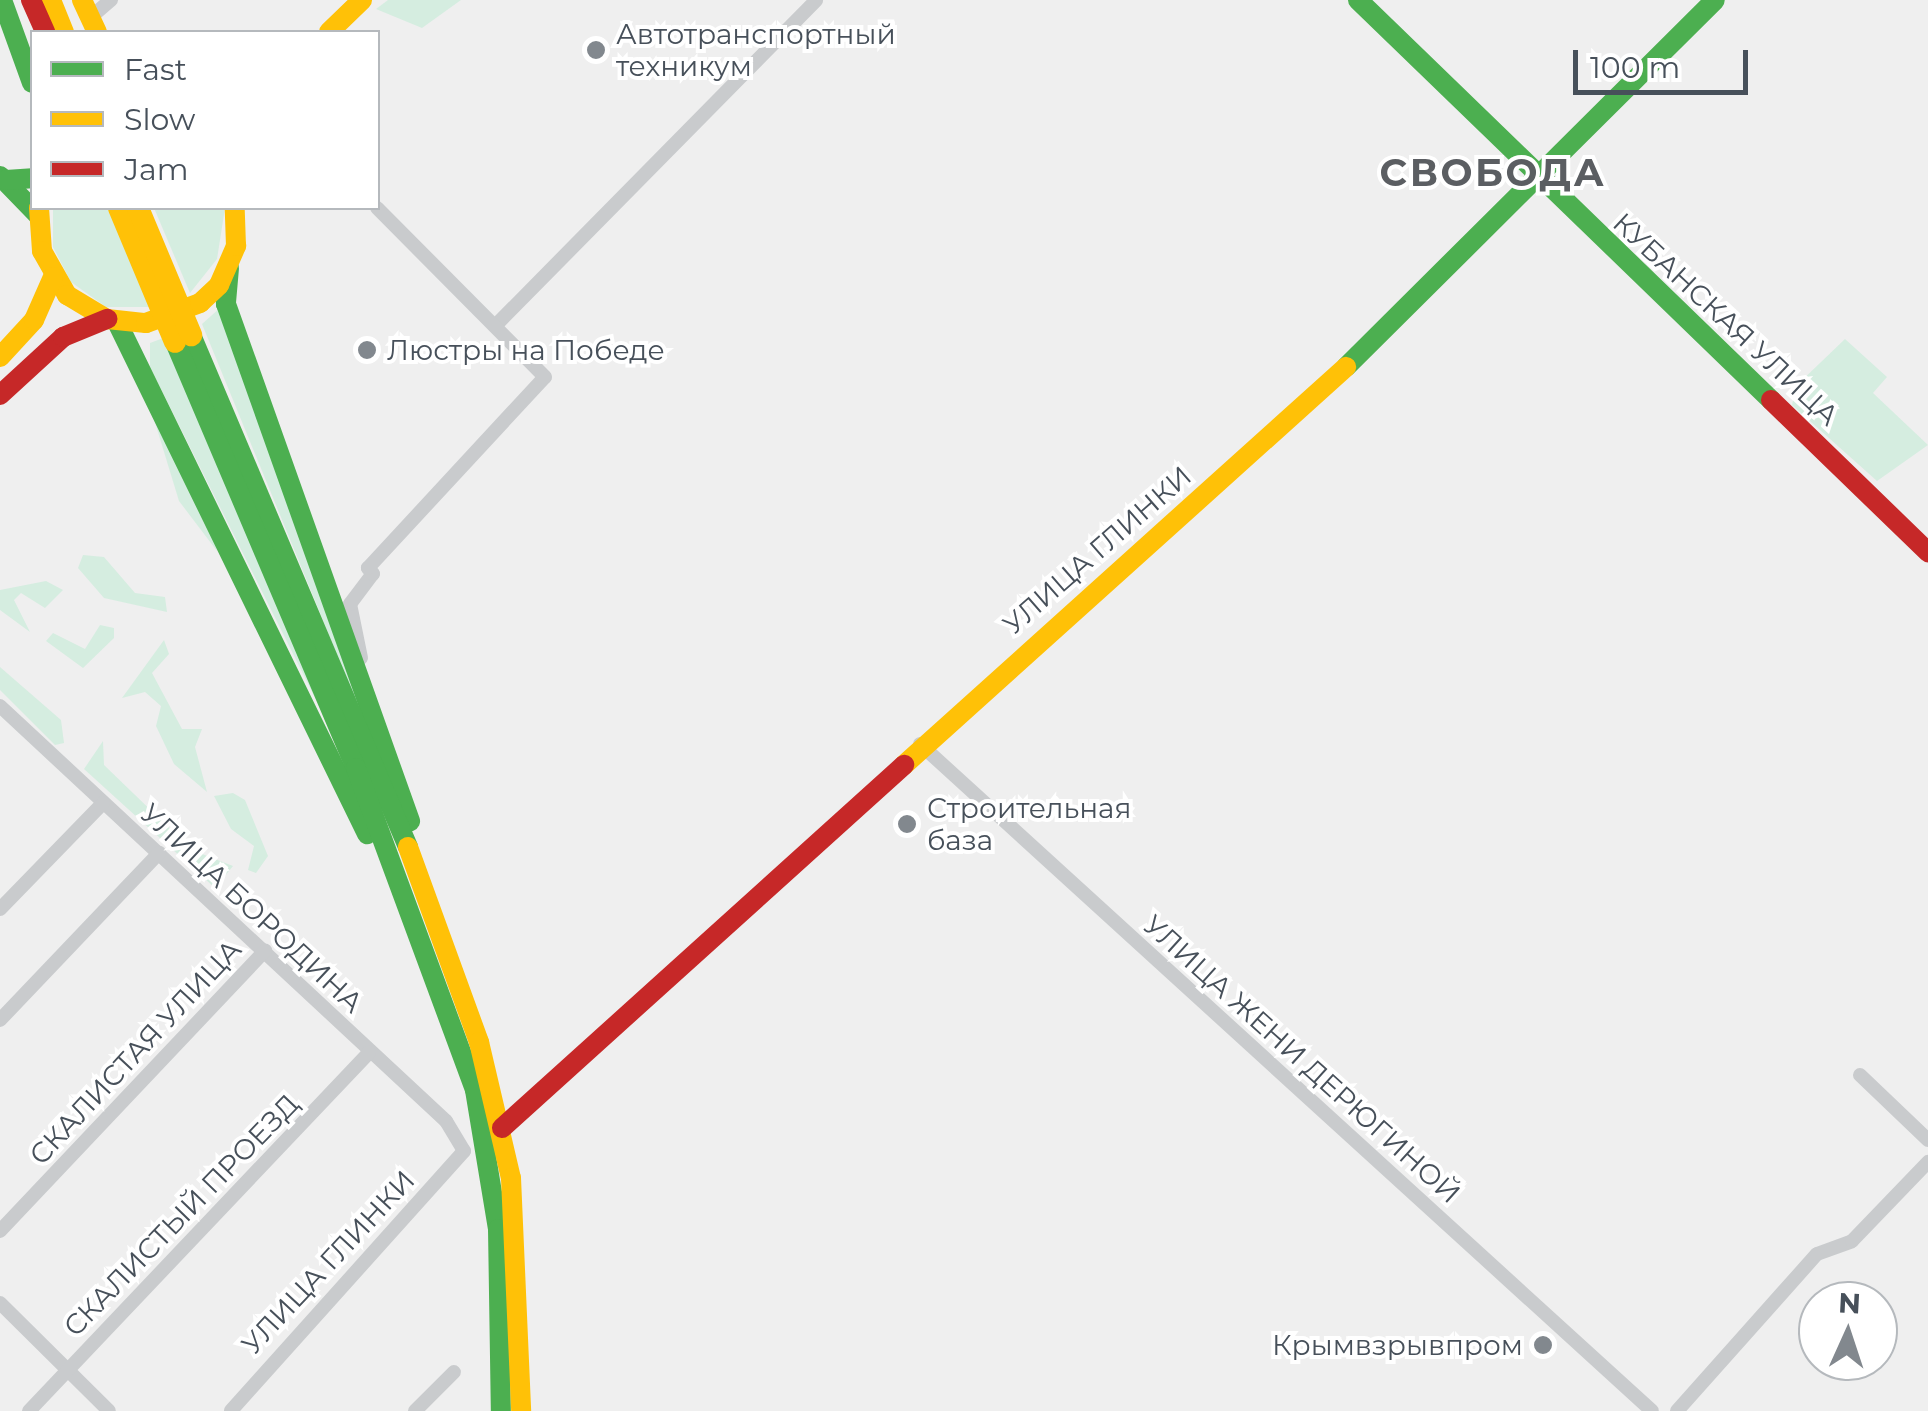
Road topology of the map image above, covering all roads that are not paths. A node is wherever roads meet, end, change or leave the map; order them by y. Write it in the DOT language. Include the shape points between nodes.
graph roads {
  1 [pos="2,0"];
  2 [pos="31,0"];
  3 [pos="51,0"];
  4 [pos="112,0"];
  5 [pos="362,0"];
  6 [pos="816,0"];
  7 [pos="1714,0"];
  8 [pos="1371,4"];
  9 [pos="90,17"];
  10 [pos="44,30"];
  11 [pos="63,30"];
  12 [pos="332,30"];
  13 [pos="30,77"];
  14 [pos="3,178"];
  15 [pos="30,178"];
  16 [pos="1536,180"];
  17 [pos="30,203"];
  18 [pos="120,210"];
  19 [pos="139,210"];
  20 [pos="235,210"];
  21 [pos="380,210"];
  22 [pos="38,211"];
  23 [pos="230,268"];
  24 [pos="52,277"];
  25 [pos="112,320"];
  26 [pos="498,323"];
  27 [pos="183,338"];
  28 [pos="0,357"];
  29 [pos="0,395"];
  30 [pos="1928,552"];
  31 [pos="368,691"];
  32 [pos="0,707"];
  33 [pos="919,744"];
  34 [pos="103,803"];
  35 [pos="159,853"];
  36 [pos="412,854"];
  37 [pos="0,909"];
  38 [pos="417,921"];
  39 [pos="265,951"];
  40 [pos="0,1020"];
  41 [pos="369,1053"];
  42 [pos="1860,1076"];
  43 [pos="502,1128"];
  44 [pos="1928,1140"];
  45 [pos="464,1151"];
  46 [pos="1928,1162"];
  47 [pos="0,1232"];
  48 [pos="0,1303"];
  49 [pos="68,1370"];
  50 [pos="454,1372"];
  51 [pos="29,1411"];
  52 [pos="109,1411"];
  53 [pos="231,1411"];
  54 [pos="415,1411"];
  55 [pos="500,1411"];
  56 [pos="521,1411"];
  57 [pos="1652,1411"];
  58 [pos="1677,1411"];
  1 -- 13 [label="main road"];
  2 -- 10 [label="main road"];
  3 -- 11 [label="main road"];
  4 -- 9 [label="street"];
  5 -- 12 [label="main road"];
  6 -- 26 [label="street"];
  7 -- 16 [label="main road, УЛИЦА ГЛИНКИ"];
  8 -- 16 [label="main road, КУБАНСКАЯ УЛИЦА"];
  14 -- 15 [label="main road"];
  14 -- 17 [label="main road"];
  16 -- 30 [label="main road, КУБАНСКАЯ УЛИЦА"];
  16 -- 33 [label="main road, УЛИЦА ГЛИНКИ" via="1304,407"];
  18 -- 27 [label="main road, bridge"];
  19 -- 27 [label="main road, bridge"];
  20 -- 23 [label="main road"];
  21 -- 26 [label="street"];
  22 -- 24 [label="main road"];
  23 -- 25 [label="main road" via="211,296 174,316"];
  23 -- 31 [label="main road" via="226,304"];
  24 -- 25 [label="main road"];
  24 -- 28 [label="main road" via="34,320"];
  25 -- 29 [label="main road" via="64,337"];
  25 -- 38 [label="main road" via="176,427 384,873"];
  26 -- 31 [label="street" via="544,370 544,386 368,568 374,574 350,604"];
  27 -- 36 [label="main road"];
  27 -- 38 [label="main road"];
  31 -- 36 [label="main road" via="408,812"];
  32 -- 34 [label="street, УЛИЦА БОРОДИНА"];
  33 -- 43 [label="main road, УЛИЦА ГЛИНКИ"];
  33 -- 57 [label="street, УЛИЦА ЖЕНИ ДЕРЮГИНОЙ"];
  34 -- 35 [label="street, УЛИЦА БОРОДИНА"];
  34 -- 37 [label="street"];
  35 -- 39 [label="street, УЛИЦА БОРОДИНА"];
  35 -- 40 [label="street"];
  36 -- 43 [label="main road"];
  38 -- 55 [label="main road" via="474,1090 494,1179"];
  39 -- 41 [label="street, УЛИЦА БОРОДИНА"];
  39 -- 47 [label="street, СКАЛИСТАЯ УЛИЦА"];
  41 -- 45 [label="street, УЛИЦА БОРОДИНА" via="446,1122"];
  41 -- 49 [label="street, СКАЛИСТЫЙ ПРОЕЗД"];
  42 -- 44 [label="street"];
  43 -- 56 [label="main road" via="521,1285"];
  45 -- 53 [label="street, УЛИЦА ГЛИНКИ"];
  46 -- 58 [label="street" via="1852,1241 1817,1254"];
  48 -- 49 [label="street"];
  49 -- 51 [label="street, СКАЛИСТЫЙ ПРОЕЗД"];
  49 -- 52 [label="street"];
  50 -- 54 [label="street"];
}
